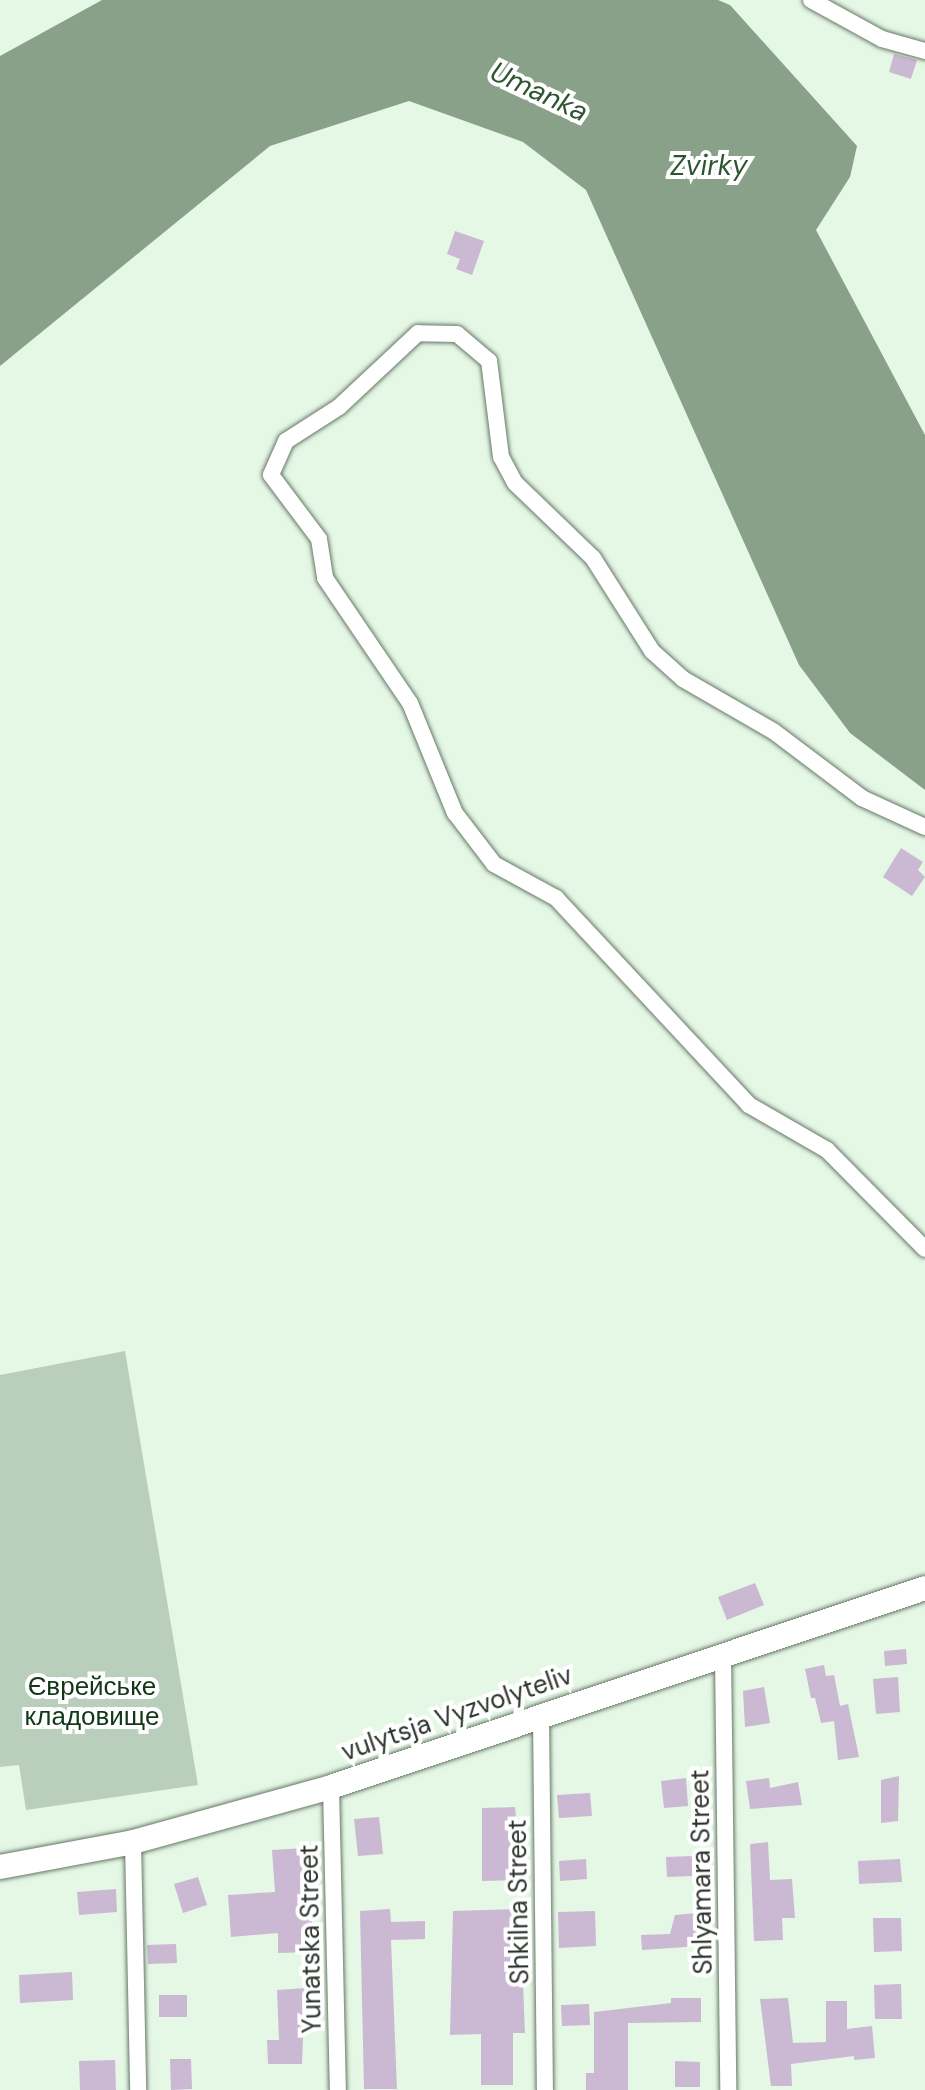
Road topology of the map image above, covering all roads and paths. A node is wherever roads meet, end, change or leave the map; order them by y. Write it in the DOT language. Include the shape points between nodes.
graph roads {
  1 [pos="811,0"];
  2 [pos="925,51"];
  3 [pos="925,827"];
  4 [pos="925,1249"];
  5 [pos="925,1588"];
  6 [pos="723,1654"];
  7 [pos="541,1715"];
  8 [pos="331,1787"];
  9 [pos="133,1842"];
  10 [pos="0,1867"];
  11 [pos="138,2090"];
  12 [pos="338,2090"];
  13 [pos="545,2090"];
  14 [pos="728,2090"];
  1 -- 2 [label="street" via="882,39"];
  3 -- 4 [label="street" via="862,798 773,731 683,679 652,651 593,558 515,483 501,457 489,361 457,334 418,333 339,407 286,441 271,475 319,539 325,578 410,703 455,813 494,864 556,898 749,1105 827,1150"];
  5 -- 6 [label="main road, vulytsja Vyzvolyteliv"];
  6 -- 7 [label="main road, vulytsja Vyzvolyteliv"];
  6 -- 14 [label="street, Shlyamara Street"];
  7 -- 8 [label="main road, vulytsja Vyzvolyteliv"];
  7 -- 13 [label="street, Shkilna Street"];
  8 -- 9 [label="main road, vulytsja Vyzvolyteliv"];
  8 -- 12 [label="street, Yunatska Street"];
  9 -- 10 [label="main road, vulytsja Vyzvolyteliv"];
  9 -- 11 [label="street"];
}
